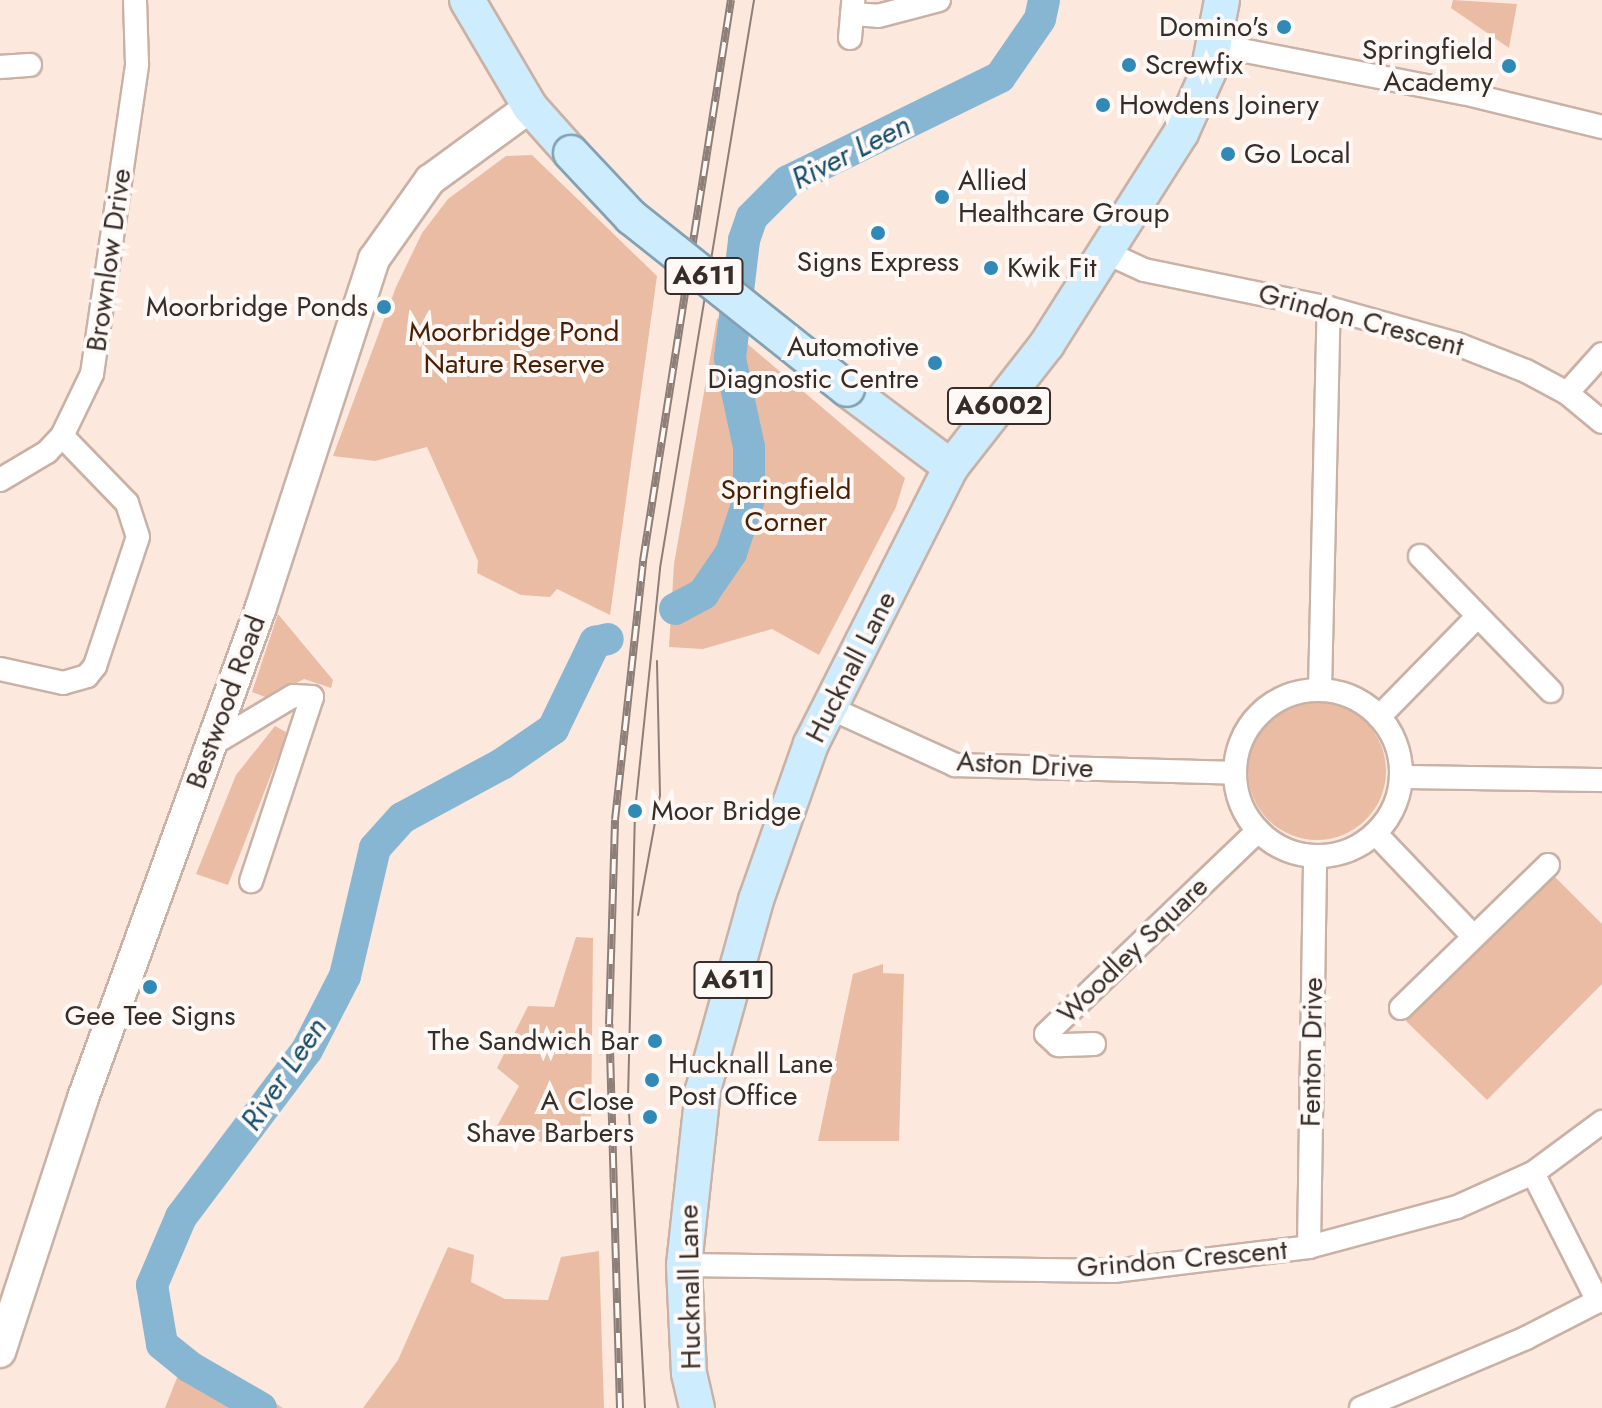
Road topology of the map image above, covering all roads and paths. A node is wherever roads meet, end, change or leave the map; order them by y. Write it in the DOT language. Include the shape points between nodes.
graph roads {
  1 [pos="135,0"];
  2 [pos="467,0"];
  3 [pos="939,0"];
  4 [pos="1222,0"];
  5 [pos="853,7"];
  6 [pos="850,38"];
  7 [pos="1215,45"];
  8 [pos="30,65"];
  9 [pos="0,67"];
  10 [pos="530,107"];
  11 [pos="1602,127"];
  12 [pos="1105,252"];
  13 [pos="1329,308"];
  14 [pos="1602,354"];
  15 [pos="1567,393"];
  16 [pos="1602,422"];
  17 [pos="62,436"];
  18 [pos="951,467"];
  19 [pos="0,480"];
  20 [pos="1420,556"];
  21 [pos="1478,616"];
  22 [pos="16,649"];
  23 [pos="5,670"];
  24 [pos="1320,690"];
  25 [pos="1551,691"];
  26 [pos="828,707"];
  27 [pos="1379,717"];
  28 [pos="206,748"];
  29 [pos="1235,773"];
  30 [pos="1402,777"];
  31 [pos="1602,780"];
  32 [pos="1258,831"];
  33 [pos="1376,834"];
  34 [pos="1315,857"];
  35 [pos="1548,865"];
  36 [pos="251,871"];
  37 [pos="1474,937"];
  38 [pos="1401,1008"];
  39 [pos="1094,1044"];
  40 [pos="1602,1122"];
  41 [pos="1533,1173"];
  42 [pos="1309,1247"];
  43 [pos="684,1265"];
  44 [pos="1600,1300"];
  45 [pos="0,1352"];
  46 [pos="697,1408"];
  47 [pos="1361,1408"];
  1 -- 17 [label="street, Brownlow Drive" via="137,64 96,356 79,410"];
  2 -- 10 [label="main road, A611"];
  3 -- 5 [label="street" via="878,16"];
  4 -- 7 [label="main road, Hucknall Lane / A6002"];
  5 -- 6 [label="street"];
  7 -- 11 [label="street" via="1463,93"];
  7 -- 12 [label="main road, Hucknall Lane / A6002" via="1181,133"];
  8 -- 9 [label="street"];
  10 -- 18 [label="main road, A611, bridge" via="631,217"];
  10 -- 28 [label="main road, Bestwood Road" via="430,180 374,259 261,607"];
  12 -- 13 [label="street, Grindon Crescent" via="1144,270"];
  12 -- 18 [label="main road, Hucknall Lane / A6002" via="1047,344"];
  13 -- 15 [label="street, Grindon Crescent" via="1483,353"];
  13 -- 24 [label="street"];
  14 -- 15 [label="street"];
  15 -- 16 [label="street, Grindon Crescent"];
  17 -- 19 [label="street, Brownlow Drive" via="47,452"];
  17 -- 23 [label="street" via="127,503 138,537 95,666 87,676 63,683"];
  18 -- 26 [label="main road, Hucknall Lane / A611"];
  20 -- 21 [label="street"];
  21 -- 25 [label="street"];
  21 -- 27 [label="street"];
  22 -- 23 [label="street"];
  24 -- 27 [label="street" via="1362,703"];
  24 -- 29 [label="street" via="1276,702 1258,717 1245,733"];
  26 -- 29 [label="street, Aston Drive" via="955,765"];
  26 -- 43 [label="main road, Hucknall Lane / A611" via="756,900 708,1070 689,1186"];
  27 -- 30 [label="street" via="1392,734"];
  28 -- 36 [label="street" via="293,696 312,697"];
  28 -- 45 [label="main road, Bestwood Road"];
  29 -- 32 [label="street" via="1241,804"];
  30 -- 31 [label="street"];
  30 -- 33 [label="street" via="1394,808"];
  32 -- 34 [label="street" via="1284,850"];
  32 -- 39 [label="street, Woodley Square" via="1046,1034 1058,1045"];
  33 -- 34 [label="street" via="1348,851"];
  33 -- 37 [label="street"];
  34 -- 42 [label="street, Fenton Drive"];
  35 -- 37 [label="street"];
  37 -- 38 [label="street"];
  40 -- 41 [label="street, Grindon Crescent"];
  41 -- 42 [label="street, Grindon Crescent" via="1457,1207"];
  41 -- 44 [label="street"];
  42 -- 43 [label="street, Grindon Crescent" via="1114,1271"];
  43 -- 46 [label="main road, Hucknall Lane / A611" via="689,1373"];
  44 -- 47 [label="street"];
}
